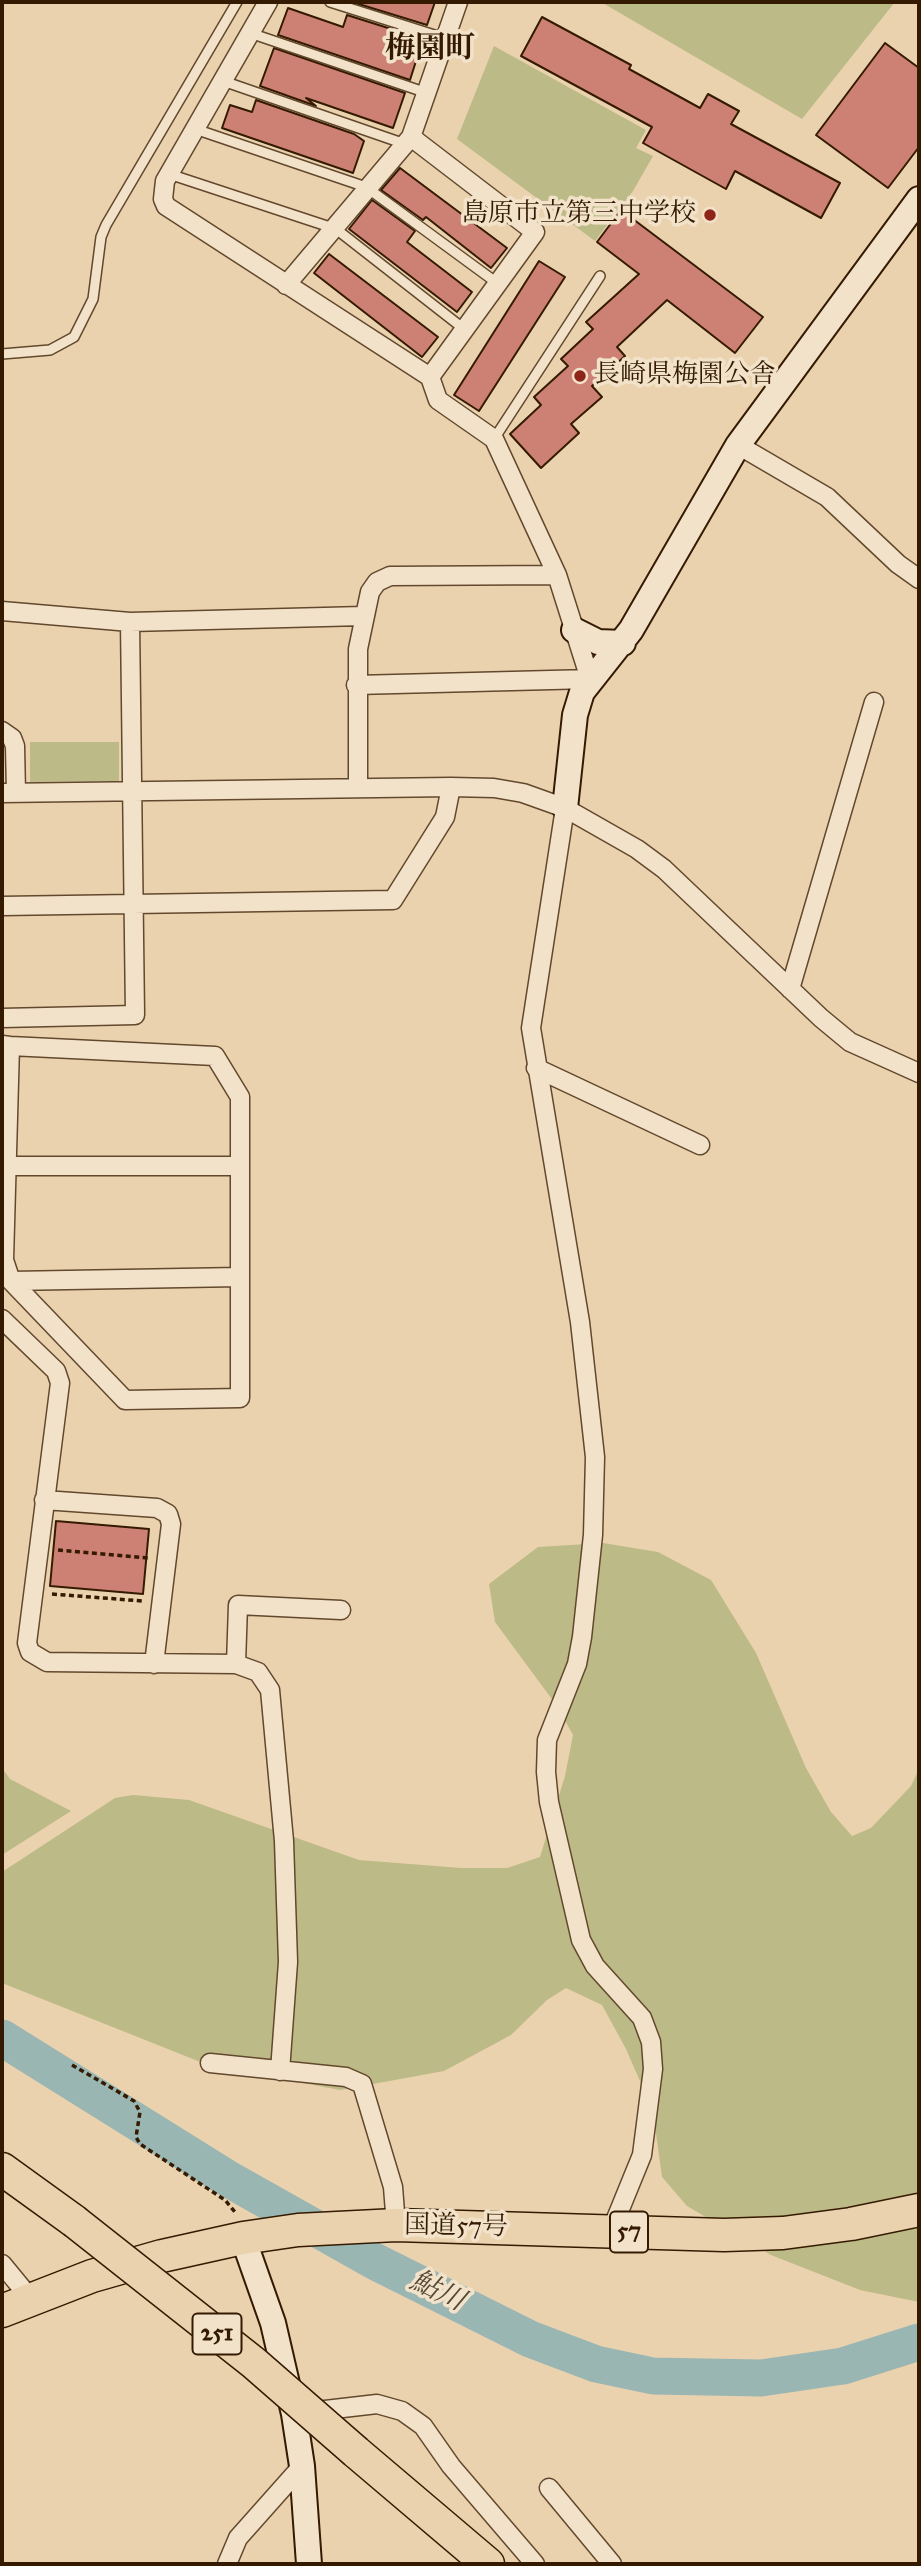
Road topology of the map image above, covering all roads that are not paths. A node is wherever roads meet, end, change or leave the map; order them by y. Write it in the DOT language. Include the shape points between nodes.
graph roads {
  1 [pos="237,2"];
  2 [pos="268,2"];
  3 [pos="330,2"];
  4 [pos="458,2"];
  5 [pos="250,33"];
  6 [pos="447,39"];
  7 [pos="223,81"];
  8 [pos="427,93"];
  9 [pos="195,129"];
  10 [pos="408,140"];
  11 [pos="169,174"];
  12 [pos="366,187"];
  13 [pos="919,199"];
  14 [pos="336,229"];
  15 [pos="600,276"];
  16 [pos="497,283"];
  17 [pos="286,285"];
  18 [pos="464,329"];
  19 [pos="2,354"];
  20 [pos="430,377"];
  21 [pos="494,439"];
  22 [pos="738,445"];
  23 [pos="556,575"];
  24 [pos="919,579"];
  25 [pos="2,611"];
  26 [pos="363,616"];
  27 [pos="130,622"];
  28 [pos="574,630"];
  29 [pos="623,643"];
  30 [pos="590,679"];
  31 [pos="356,685"];
  32 [pos="874,702"];
  33 [pos="2,731"];
  34 [pos="451,787"];
  35 [pos="358,788"];
  36 [pos="132,790"];
  37 [pos="9,793"];
  38 [pos="565,808"];
  39 [pos="134,904"];
  40 [pos="2,906"];
  41 [pos="790,989"];
  42 [pos="2,1018"];
  43 [pos="6,1046"];
  44 [pos="536,1068"];
  45 [pos="919,1073"];
  46 [pos="700,1144"];
  47 [pos="6,1166"];
  48 [pos="239,1166"];
  49 [pos="239,1277"];
  50 [pos="11,1281"];
  51 [pos="2,1319"];
  52 [pos="44,1500"];
  53 [pos="341,1610"];
  54 [pos="154,1664"];
  55 [pos="236,1664"];
  56 [pos="209,2063"];
  57 [pos="280,2071"];
  58 [pos="2,2169"];
  59 [pos="919,2210"];
  60 [pos="396,2225"];
  61 [pos="611,2231"];
  62 [pos="243,2238"];
  63 [pos="2,2264"];
  64 [pos="30,2298"];
  65 [pos="2,2311"];
  66 [pos="294,2414"];
  67 [pos="302,2466"];
  68 [pos="548,2488"];
  69 [pos="227,2564"];
  70 [pos="309,2564"];
  71 [pos="488,2564"];
  72 [pos="535,2564"];
  73 [pos="612,2564"];
  1 -- 19 [label="lane" via="106,225 93,299 74,337 50,350"];
  2 -- 5 [label="street"];
  3 -- 6 [label="lane"];
  4 -- 6 [label="street"];
  5 -- 7 [label="street"];
  5 -- 8 [label="lane"];
  6 -- 8 [label="street"];
  7 -- 9 [label="street"];
  7 -- 10 [label="lane"];
  8 -- 10 [label="street"];
  9 -- 11 [label="street"];
  9 -- 12 [label="lane"];
  10 -- 12 [label="street"];
  10 -- 16 [label="street" via="535,232"];
  11 -- 14 [label="lane"];
  11 -- 17 [label="street" via="163,199 170,212"];
  12 -- 14 [label="street"];
  12 -- 16 [label="lane"];
  13 -- 22 [label="street"];
  14 -- 17 [label="street"];
  14 -- 18 [label="lane"];
  15 -- 21 [label="lane"];
  16 -- 18 [label="street"];
  17 -- 20 [label="street"];
  18 -- 20 [label="street"];
  20 -- 21 [label="street" via="438,400"];
  21 -- 23 [label="street"];
  22 -- 24 [label="street" via="827,497"];
  22 -- 29 [label="street"];
  23 -- 26 [label="street" via="390,576 370,592"];
  23 -- 28 [label="street"];
  25 -- 27 [label="street"];
  26 -- 27 [label="street"];
  26 -- 31 [label="street"];
  27 -- 36 [label="street"];
  28 -- 29 [label="street" via="597,642"];
  28 -- 30 [label="street"];
  29 -- 30 [label="street"];
  30 -- 31 [label="street"];
  30 -- 38 [label="street" via="577,703"];
  31 -- 35 [label="street"];
  32 -- 41 [label="street"];
  33 -- 37 [label="street" via="15,746"];
  34 -- 35 [label="street"];
  34 -- 38 [label="street" via="523,793"];
  34 -- 39 [label="street" via="446,817 393,900"];
  35 -- 36 [label="street"];
  36 -- 37 [label="street"];
  36 -- 39 [label="street"];
  38 -- 41 [label="street" via="664,869"];
  38 -- 44 [label="street" via="531,1028"];
  39 -- 40 [label="street"];
  39 -- 42 [label="street" via="135,1015"];
  41 -- 45 [label="street" via="850,1042"];
  43 -- 47 [label="street"];
  43 -- 48 [label="street" via="215,1056 240,1097"];
  44 -- 46 [label="street"];
  44 -- 61 [label="street" via="580,1322 595,1457 593,1535 582,1637 577,1664 547,1740 549,1802 581,1940 595,1966 642,2018 651,2042 653,2069 642,2155"];
  47 -- 48 [label="street"];
  47 -- 50 [label="street" via="4,1259"];
  48 -- 49 [label="street"];
  49 -- 50 [label="street"];
  49 -- 50 [label="street" via="240,1398 125,1400"];
  51 -- 52 [label="street" via="56,1371 60,1383"];
  52 -- 54 [label="street" via="163,1510 172,1524"];
  52 -- 54 [label="street" via="27,1643 36,1658"];
  53 -- 55 [label="street" via="238,1605"];
  54 -- 55 [label="street"];
  55 -- 57 [label="street" via="258,1672 270,1690 284,1841 288,1962"];
  56 -- 57 [label="street"];
  57 -- 60 [label="street" via="346,2077 362,2084 393,2187"];
  58 -- 71 [label="highway, 251, bridge" via="254,2362"];
  59 -- 61 [label="highway, 国道57号 / 57" via="783,2233"];
  60 -- 61 [label="highway, 国道57号 / 57"];
  60 -- 62 [label="highway, 国道57号 / 57"];
  62 -- 64 [label="highway, 国道57号 / 57" via="162,2256"];
  62 -- 66 [label="street" via="273,2323"];
  63 -- 64 [label="street"];
  64 -- 65 [label="highway, 国道57号 / 57"];
  66 -- 67 [label="street"];
  66 -- 72 [label="street" via="377,2404 402,2411 423,2426"];
  67 -- 69 [label="street" via="238,2538"];
  67 -- 70 [label="street"];
  68 -- 73 [label="street"];
}
